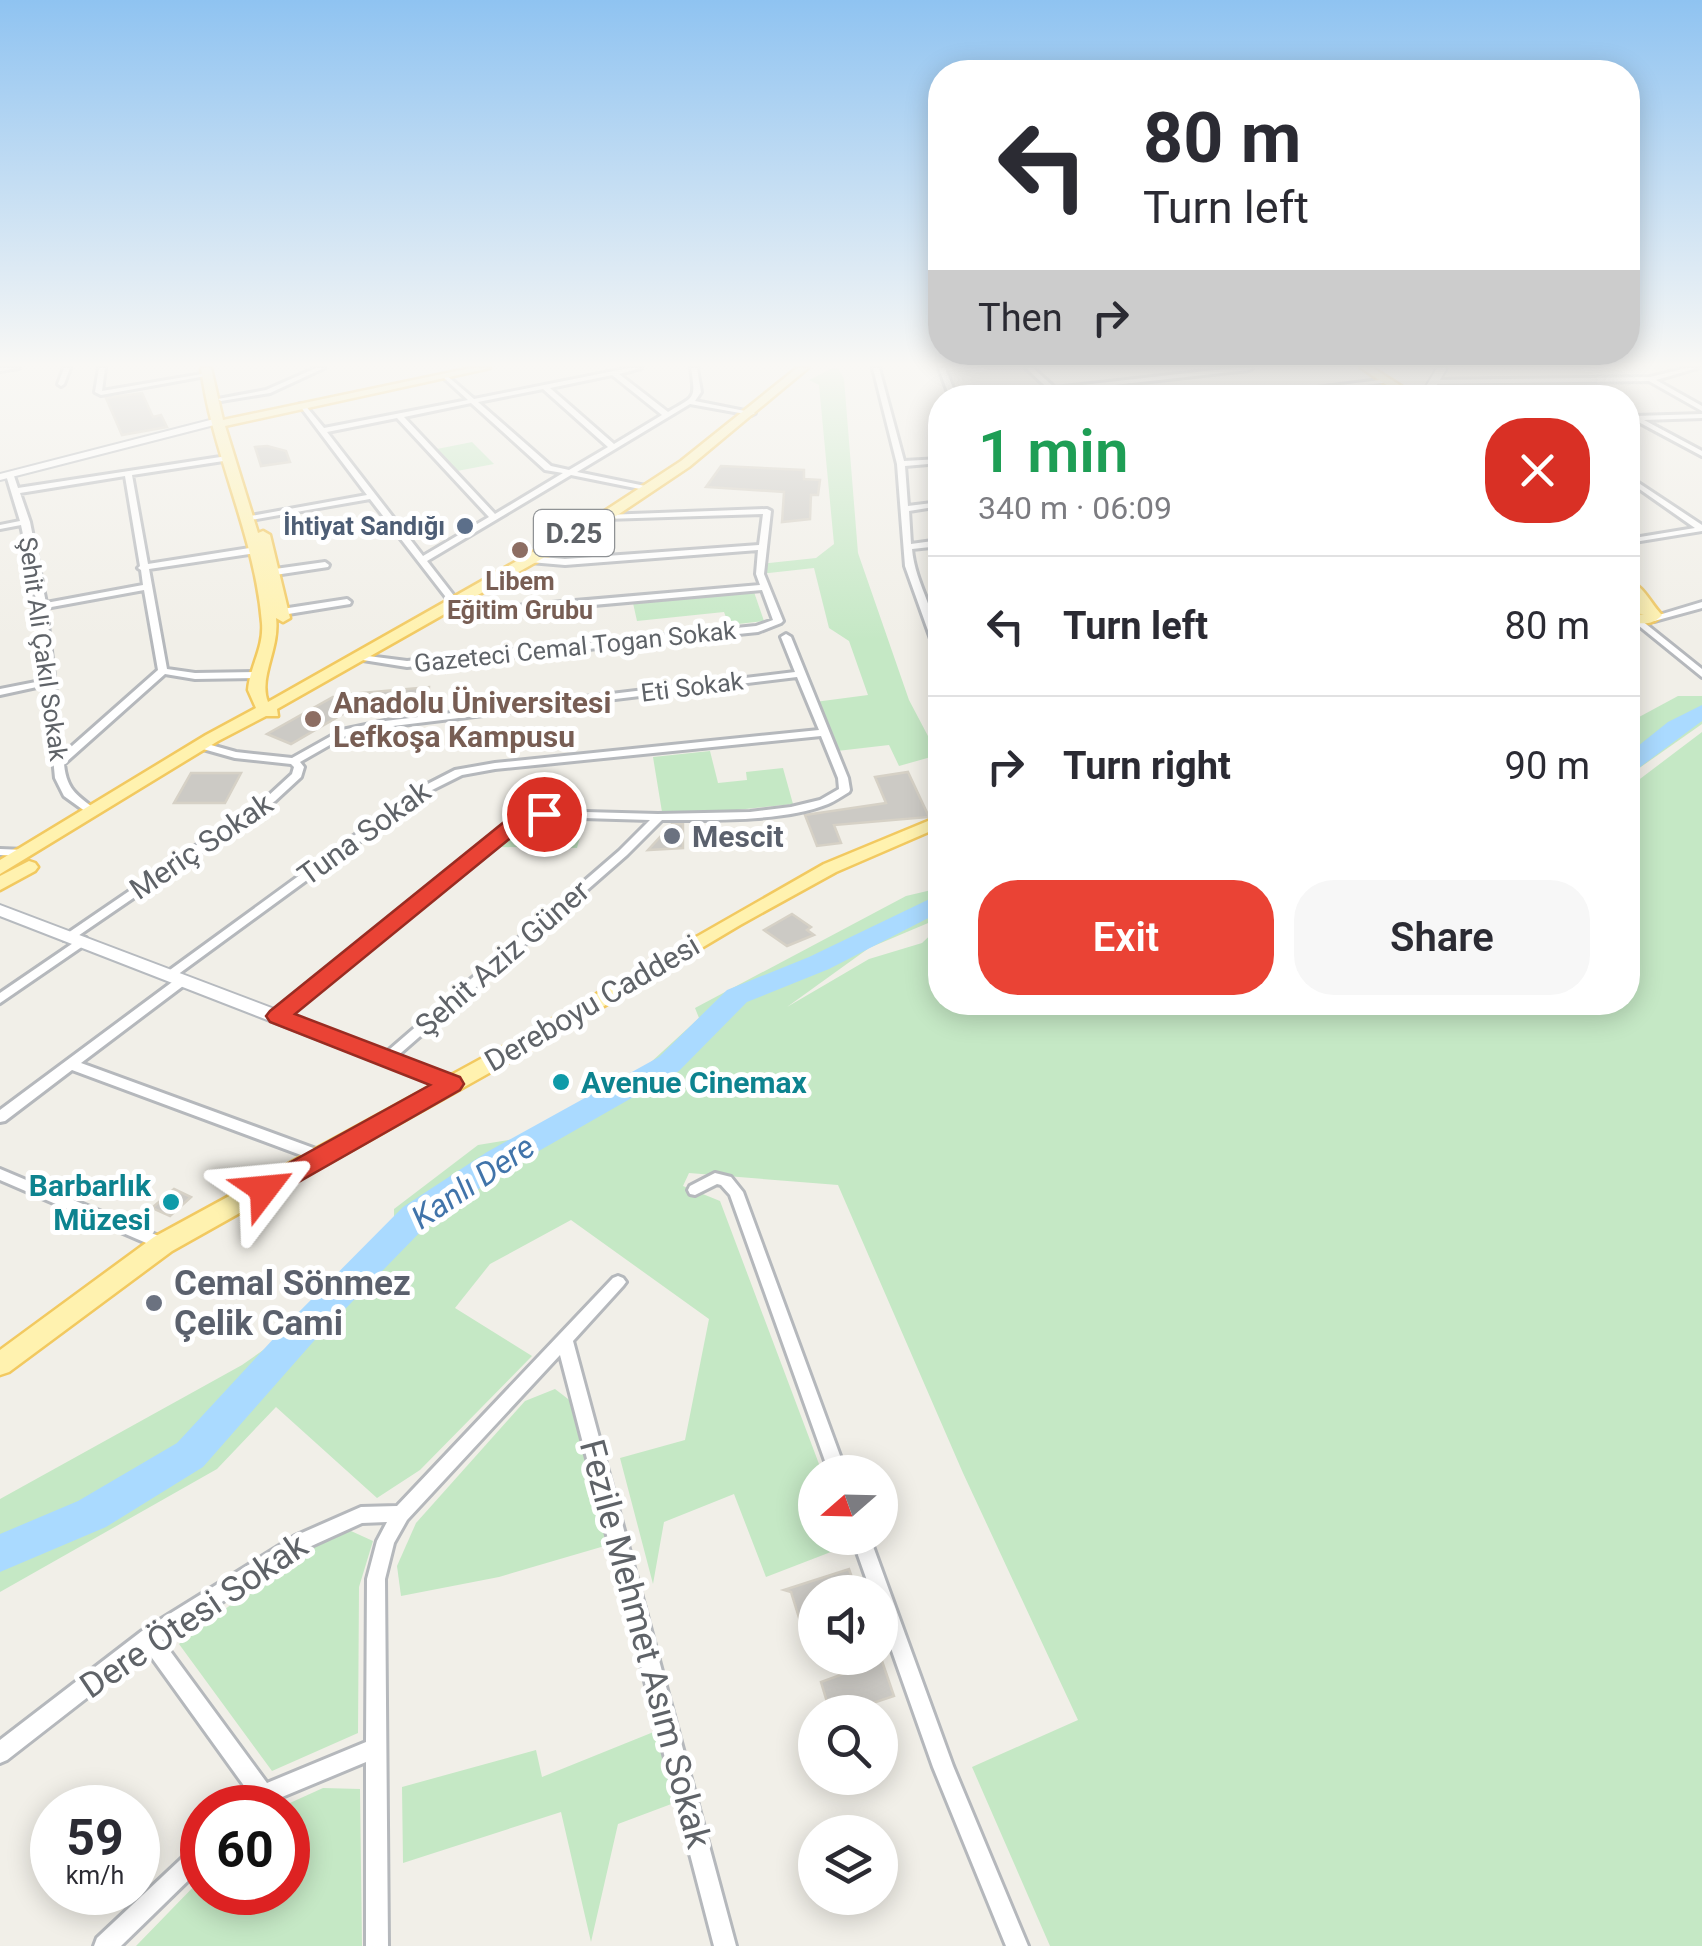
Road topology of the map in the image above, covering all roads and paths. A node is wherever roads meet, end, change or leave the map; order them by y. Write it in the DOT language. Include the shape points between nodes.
graph roads {
  1 [pos="227,458"];
  2 [pos="74,459"];
  3 [pos="222,459"];
  4 [pos="234,459"];
  5 [pos="343,459"];
  6 [pos="438,459"];
  7 [pos="534,459"];
  8 [pos="590,459"];
  9 [pos="687,459"];
  10 [pos="901,459"];
  11 [pos="928,462"];
  12 [pos="902,464"];
  13 [pos="128,474"];
  14 [pos="565,474"];
  15 [pos="5,476"];
  16 [pos="1640,486"];
  17 [pos="646,489"];
  18 [pos="16,491"];
  19 [pos="372,496"];
  20 [pos="928,506"];
  21 [pos="904,509"];
  22 [pos="605,517"];
  23 [pos="252,518"];
  24 [pos="494,518"];
  25 [pos="26,522"];
  26 [pos="0,527"];
  27 [pos="1702,529"];
  28 [pos="1640,539"];
  29 [pos="928,544"];
  30 [pos="762,547"];
  31 [pos="906,547"];
  32 [pos="260,549"];
  33 [pos="424,559"];
  34 [pos="530,560"];
  35 [pos="325,565"];
  36 [pos="142,568"];
  37 [pos="275,572"];
  38 [pos="146,587"];
  39 [pos="764,587"];
  40 [pos="347,602"];
  41 [pos="455,603"];
  42 [pos="42,606"];
  43 [pos="1693,606"];
  44 [pos="1640,609"];
  45 [pos="1640,610"];
  46 [pos="282,612"];
  47 [pos="928,612"];
  48 [pos="1640,612"];
  49 [pos="786,636"];
  50 [pos="355,662"];
  51 [pos="163,671"];
  52 [pos="800,674"];
  53 [pos="1702,674"];
  54 [pos="260,679"];
  55 [pos="48,682"];
  56 [pos="298,690"];
  57 [pos="0,692"];
  58 [pos="273,708"];
  59 [pos="824,734"];
  60 [pos="208,744"];
  61 [pos="294,761"];
  62 [pos="58,764"];
  63 [pos="92,812"];
  64 [pos="659,817"];
  65 [pos="928,826"];
  66 [pos="0,852"];
  67 [pos="25,853"];
  68 [pos="2,875"];
  69 [pos="3,910"];
  70 [pos="75,939"];
  71 [pos="176,977"];
  72 [pos="0,1000"];
  73 [pos="278,1016"];
  74 [pos="388,1056"];
  75 [pos="73,1065"];
  76 [pos="452,1084"];
  77 [pos="0,1117"];
  78 [pos="322,1158"];
  79 [pos="0,1174"];
  80 [pos="696,1190"];
  81 [pos="163,1244"];
  82 [pos="618,1282"];
  83 [pos="565,1342"];
  84 [pos="2,1359"];
  85 [pos="832,1455"];
  86 [pos="402,1514"];
  87 [pos="867,1555"];
  88 [pos="149,1638"];
  89 [pos="374,1749"];
  90 [pos="0,1753"];
  91 [pos="245,1785"];
  92 [pos="292,1785"];
  93 [pos="180,1874"];
  94 [pos="105,1946"];
  95 [pos="377,1946"];
  96 [pos="725,1946"];
  97 [pos="1017,1946"];
  1 -- 23 [label="main road"];
  2 -- 15 [label="street"];
  3 -- 13 [label="street"];
  4 -- 23 [label="main road"];
  5 -- 19 [label="street"];
  6 -- 24 [label="street"];
  7 -- 14 [label="street"];
  8 -- 14 [label="street"];
  9 -- 17 [label="main road, D.25"];
  10 -- 12 [label="street"];
  11 -- 12 [label="street"];
  12 -- 21 [label="street"];
  13 -- 18 [label="street"];
  13 -- 36 [label="street"];
  14 -- 17 [label="street"];
  14 -- 24 [label="street"];
  15 -- 18 [label="street, Şehit Ali Çakıl Sokak"];
  16 -- 27 [label="street"];
  17 -- 22 [label="main road, D.25"];
  18 -- 25 [label="street, Şehit Ali Çakıl Sokak"];
  19 -- 23 [label="street"];
  19 -- 33 [label="street"];
  20 -- 21 [label="street"];
  21 -- 31 [label="street"];
  22 -- 30 [label="street" via="768,511"];
  22 -- 34 [label="main road, D.25"];
  23 -- 32 [label="main road"];
  24 -- 33 [label="street"];
  25 -- 26 [label="street"];
  25 -- 42 [label="street, Şehit Ali Çakıl Sokak"];
  27 -- 28 [label="street"];
  29 -- 31 [label="street"];
  30 -- 34 [label="street"];
  30 -- 39 [label="street"];
  31 -- 47 [label="street"];
  32 -- 36 [label="street"];
  32 -- 37 [label="main road"];
  32 -- 54 [label="main road" via="270,622"];
  33 -- 41 [label="street"];
  34 -- 41 [label="main road, D.25"];
  35 -- 37 [label="street"];
  36 -- 38 [label="street"];
  37 -- 46 [label="main road"];
  38 -- 42 [label="street"];
  38 -- 51 [label="street"];
  39 -- 41 [label="street" via="484,615"];
  39 -- 50 [label="street, Gazeteci Cemal Togan Sokak" via="776,624 752,630 407,664"];
  40 -- 46 [label="street"];
  41 -- 50 [label="main road, D.25"];
  42 -- 55 [label="street, Şehit Ali Çakıl Sokak"];
  43 -- 44 [label="street" via="1654,602"];
  43 -- 45 [label="street"];
  46 -- 54 [label="main road" via="282,648"];
  48 -- 53 [label="street"];
  49 -- 52 [label="street"];
  50 -- 56 [label="main road, D.25"];
  50 -- 58 [label="main road, D.25"];
  51 -- 54 [label="street"];
  51 -- 62 [label="street"];
  52 -- 59 [label="street"];
  52 -- 61 [label="street, Eti Sokak" via="385,724 346,732"];
  54 -- 56 [label="main road"];
  54 -- 58 [label="main road"];
  54 -- 60 [label="main road"];
  55 -- 57 [label="street"];
  55 -- 62 [label="street, Şehit Ali Çakıl Sokak"];
  56 -- 58 [label="main road, D.25"];
  58 -- 60 [label="main road, D.25"];
  59 -- 64 [label="street" via="845,784 841,795 736,814"];
  59 -- 71 [label="street, Tuna Sokak" via="450,775"];
  60 -- 61 [label="street, Meriç Sokak"];
  60 -- 63 [label="main road, D.25"];
  60 -- 68 [label="main road, D.25"];
  61 -- 70 [label="street, Meriç Sokak" via="297,775 271,800"];
  62 -- 63 [label="street, Şehit Ali Çakıl Sokak" via="68,794"];
  63 -- 67 [label="main road, D.25"];
  64 -- 73 [label="street" via="549,814 521,820"];
  64 -- 74 [label="street, Şehit Aziz Güner"];
  65 -- 76 [label="main road, Dereboyu Caddesi" via="830,868"];
  66 -- 67 [label="street"];
  67 -- 68 [label="main road, D.25"];
  69 -- 70 [label="street"];
  70 -- 71 [label="street"];
  70 -- 72 [label="street"];
  71 -- 73 [label="street"];
  71 -- 75 [label="street, Tuna Sokak"];
  73 -- 74 [label="street"];
  74 -- 76 [label="street"];
  75 -- 77 [label="street, Tuna Sokak"];
  75 -- 78 [label="street"];
  76 -- 78 [label="main road, Dereboyu Caddesi"];
  78 -- 81 [label="main road, Dereboyu Caddesi"];
  79 -- 81 [label="street"];
  80 -- 85 [label="street" via="714,1178 736,1192"];
  81 -- 84 [label="main road, Dereboyu Caddesi"];
  82 -- 83 [label="street"];
  83 -- 86 [label="street"];
  83 -- 96 [label="street, Fezile Mehmet Asım Sokak"];
  86 -- 88 [label="street, Dere Ötesi Sokak" via="362,1515 322,1530"];
  86 -- 89 [label="street" via="376,1580"];
  87 -- 97 [label="street" via="943,1767"];
  88 -- 90 [label="street, Dere Ötesi Sokak"];
  88 -- 91 [label="street"];
  89 -- 92 [label="street"];
  89 -- 95 [label="street"];
  93 -- 94 [label="street"];
}
